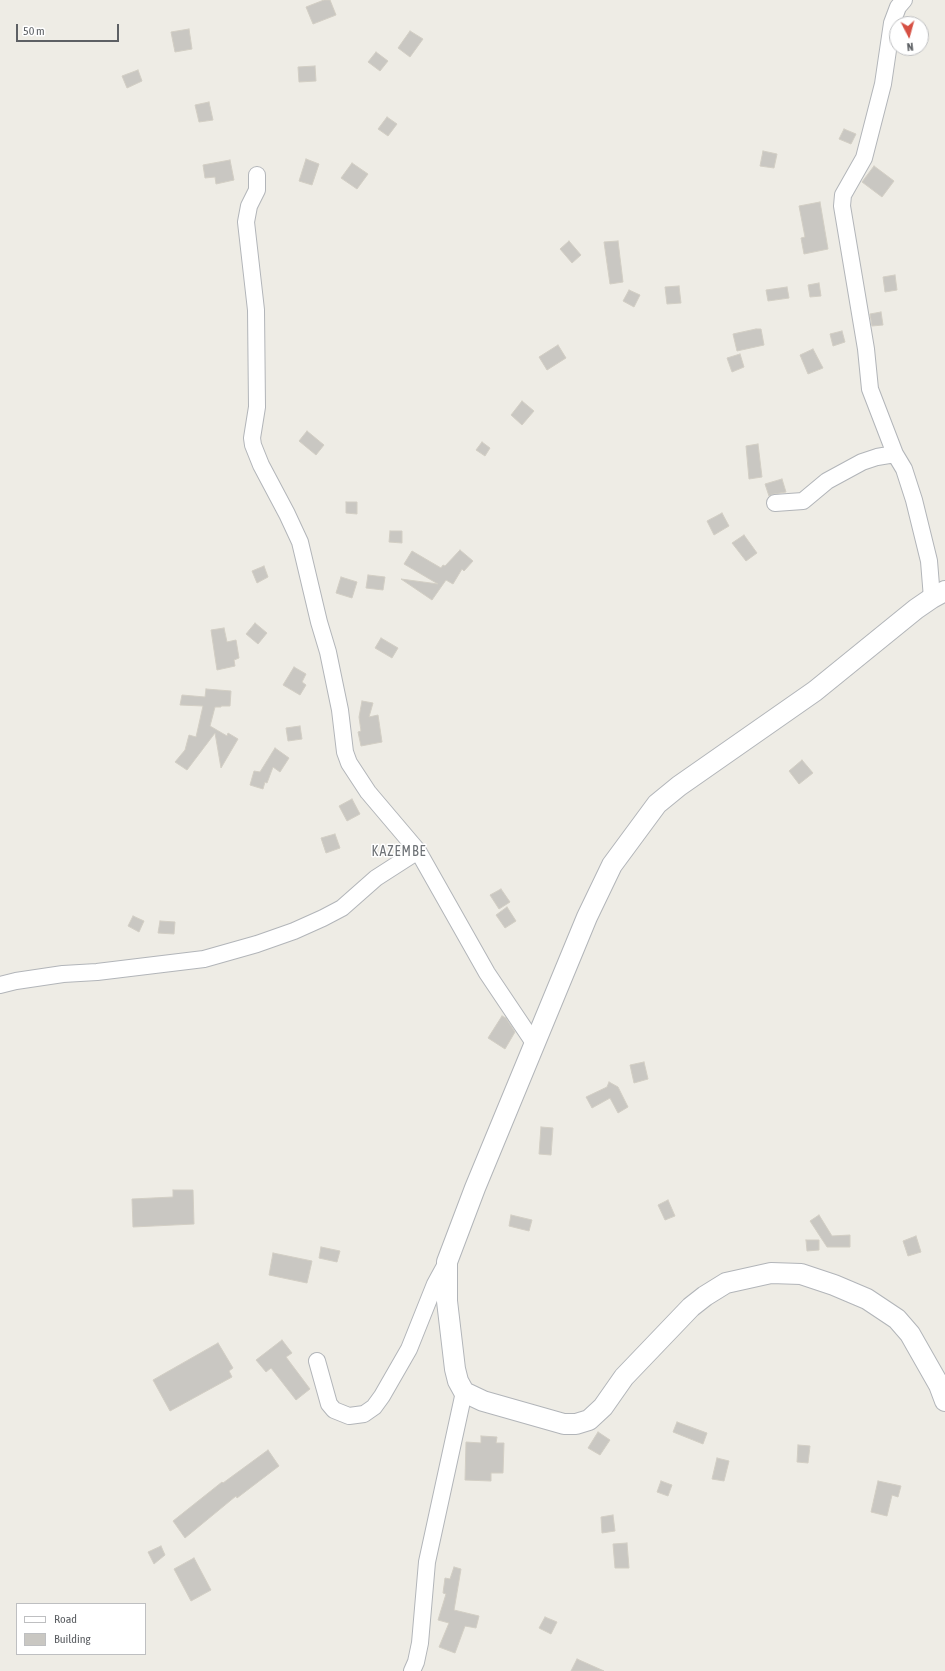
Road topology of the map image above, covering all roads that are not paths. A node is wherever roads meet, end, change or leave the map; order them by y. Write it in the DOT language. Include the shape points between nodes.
graph roads {
  1 [pos="904,0"];
  2 [pos="257,175"];
  3 [pos="895,454"];
  4 [pos="776,503"];
  5 [pos="939,595"];
  6 [pos="418,851"];
  7 [pos="0,985"];
  8 [pos="534,1043"];
  9 [pos="447,1262"];
  10 [pos="318,1361"];
  11 [pos="464,1392"];
  12 [pos="945,1401"];
  13 [pos="412,1671"];
  1 -- 3 [label="street" via="898,7 892,24 883,84 864,158 843,195 842,206 866,348 870,389"];
  2 -- 6 [label="street" via="257,190 248,206 246,222 256,310 257,407 253,445 300,542 328,652 349,763 368,792"];
  3 -- 4 [label="street" via="862,462 827,481 803,500"];
  3 -- 5 [label="street" via="904,469 914,500"];
  5 -- 8 [label="street" via="815,691 657,804 612,865 587,917"];
  6 -- 7 [label="street" via="376,878 342,908 294,931 257,944 204,959 63,974"];
  6 -- 8 [label="street" via="487,973"];
  8 -- 9 [label="street"];
  9 -- 10 [label="street" via="409,1349 374,1407 364,1414 349,1416 334,1410 329,1404"];
  9 -- 11 [label="street" via="447,1301 455,1369"];
  11 -- 12 [label="street" via="483,1401 564,1424 590,1420 603,1407 624,1377 691,1307 726,1284 771,1273 801,1274 834,1285 867,1299 897,1319 913,1339 939,1385"];
  11 -- 13 [label="street" via="427,1562 420,1643"];
}
